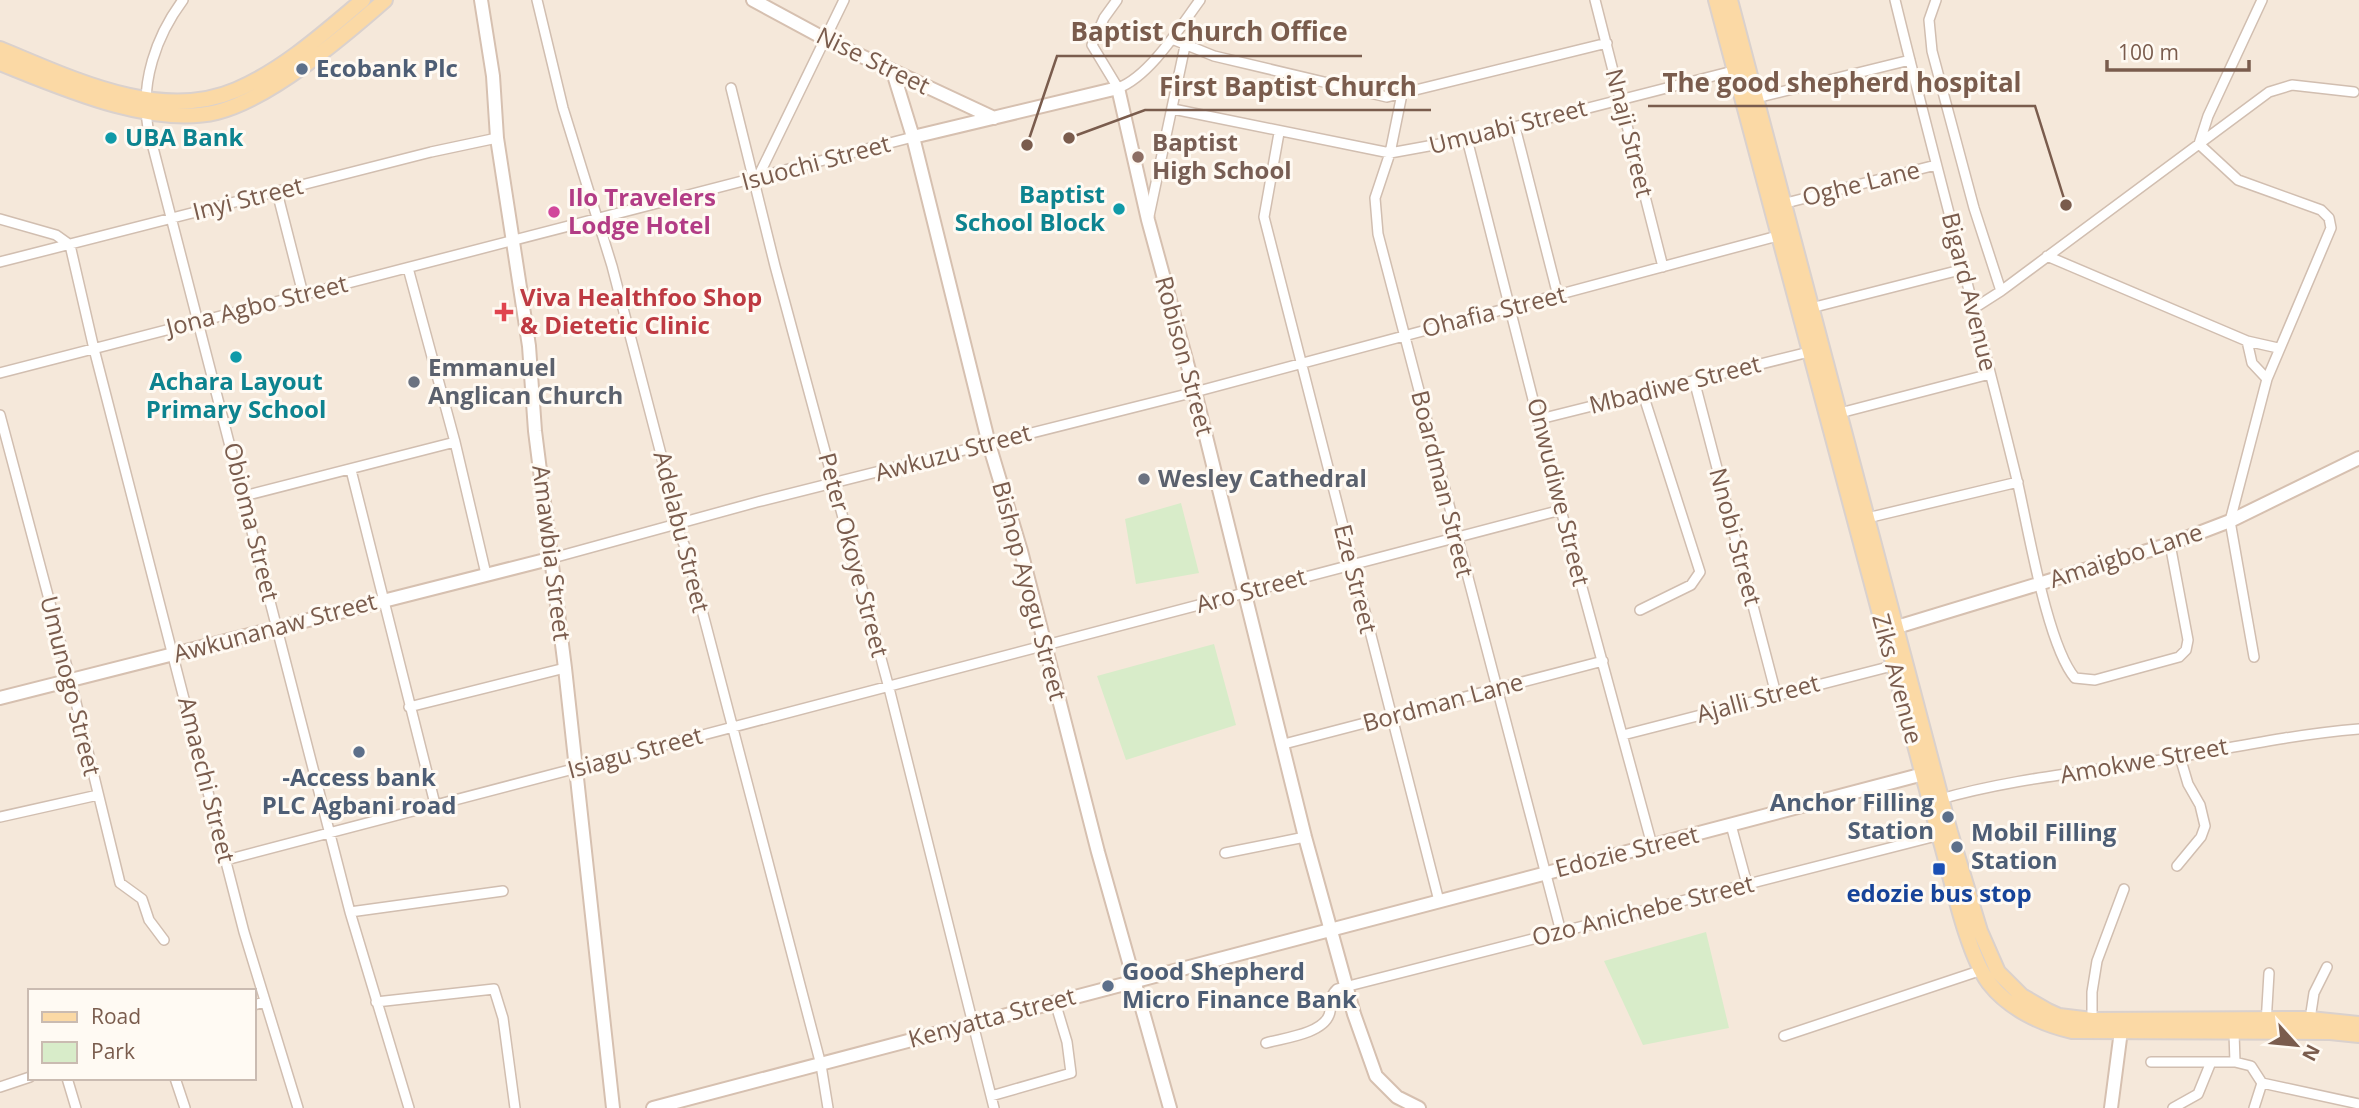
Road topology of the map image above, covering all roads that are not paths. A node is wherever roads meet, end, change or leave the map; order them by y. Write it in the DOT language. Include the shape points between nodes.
graph roads {
  1 [pos="183,0"];
  2 [pos="363,0"];
  3 [pos="385,0"];
  4 [pos="481,0"];
  5 [pos="537,0"];
  6 [pos="753,0"];
  7 [pos="844,0"];
  8 [pos="1117,0"];
  9 [pos="1200,0"];
  10 [pos="1595,0"];
  11 [pos="1716,0"];
  12 [pos="1730,0"];
  13 [pos="1895,0"];
  14 [pos="1936,0"];
  15 [pos="2262,0"];
  16 [pos="1172,39"];
  17 [pos="827,40"];
  18 [pos="1607,43"];
  19 [pos="1185,47"];
  20 [pos="0,49"];
  21 [pos="1910,60"];
  22 [pos="0,63"];
  23 [pos="1742,69"];
  24 [pos="893,72"];
  25 [pos="731,88"];
  26 [pos="1118,88"];
  27 [pos="2354,92"];
  28 [pos="1402,94"];
  29 [pos="1749,99"];
  30 [pos="1622,100"];
  31 [pos="145,104"];
  32 [pos="1172,110"];
  33 [pos="994,118"];
  34 [pos="1515,127"];
  35 [pos="1279,133"];
  36 [pos="913,137"];
  37 [pos="497,138"];
  38 [pos="1467,139"];
  39 [pos="2199,144"];
  40 [pos="1390,153"];
  41 [pos="1936,165"];
  42 [pos="756,178"];
  43 [pos="277,192"];
  44 [pos="1786,203"];
  45 [pos="0,219"];
  46 [pos="170,219"];
  47 [pos="595,220"];
  48 [pos="1148,220"];
  49 [pos="1786,233"];
  50 [pos="516,242"];
  51 [pos="70,245"];
  52 [pos="2047,256"];
  53 [pos="0,262"];
  54 [pos="1663,267"];
  55 [pos="408,268"];
  56 [pos="1964,268"];
  57 [pos="2001,291"];
  58 [pos="303,294"];
  59 [pos="1558,296"];
  60 [pos="1976,307"];
  61 [pos="1509,308"];
  62 [pos="1806,309"];
  63 [pos="200,321"];
  64 [pos="1403,335"];
  65 [pos="2247,341"];
  66 [pos="2278,348"];
  67 [pos="94,349"];
  68 [pos="1816,350"];
  69 [pos="1301,364"];
  70 [pos="0,373"];
  71 [pos="1990,374"];
  72 [pos="2267,379"];
  73 [pos="1695,380"];
  74 [pos="1195,392"];
  75 [pos="1643,394"];
  76 [pos="0,415"];
  77 [pos="1834,415"];
  78 [pos="1539,419"];
  79 [pos="455,442"];
  80 [pos="989,444"];
  81 [pos="2359,458"];
  82 [pos="351,470"];
  83 [pos="2018,482"];
  84 [pos="834,484"];
  85 [pos="244,496"];
  86 [pos="1561,510"];
  87 [pos="1861,519"];
  88 [pos="2230,521"];
  89 [pos="676,526"];
  90 [pos="1457,536"];
  91 [pos="2170,544"];
  92 [pos="549,559"];
  93 [pos="1351,564"];
  94 [pos="486,574"];
  95 [pos="2041,585"];
  96 [pos="1245,595"];
  97 [pos="383,600"];
  98 [pos="1640,610"];
  99 [pos="278,626"];
  100 [pos="1889,629"];
  101 [pos="1045,645"];
  102 [pos="174,654"];
  103 [pos="2254,657"];
  104 [pos="1603,662"];
  105 [pos="1899,664"];
  106 [pos="565,668"];
  107 [pos="71,682"];
  108 [pos="889,688"];
  109 [pos="1495,690"];
  110 [pos="1776,694"];
  111 [pos="0,698"];
  112 [pos="409,707"];
  113 [pos="1391,717"];
  114 [pos="731,727"];
  115 [pos="2359,729"];
  116 [pos="1623,735"];
  117 [pos="1284,744"];
  118 [pos="2180,757"];
  119 [pos="575,769"];
  120 [pos="1929,773"];
  121 [pos="98,795"];
  122 [pos="1936,800"];
  123 [pos="435,804"];
  124 [pos="0,817"];
  125 [pos="1731,825"];
  126 [pos="331,833"];
  127 [pos="1945,834"];
  128 [pos="1305,837"];
  129 [pos="1652,845"];
  130 [pos="1225,853"];
  131 [pos="226,860"];
  132 [pos="2177,866"];
  133 [pos="1544,873"];
  134 [pos="1747,884"];
  135 [pos="2124,889"];
  136 [pos="503,891"];
  137 [pos="1439,901"];
  138 [pos="350,912"];
  139 [pos="1332,929"];
  140 [pos="1561,932"];
  141 [pos="164,940"];
  142 [pos="2328,967"];
  143 [pos="1982,970"];
  144 [pos="2269,973"];
  145 [pos="1133,980"];
  146 [pos="1347,986"];
  147 [pos="264,1002"];
  148 [pos="376,1002"];
  149 [pos="1055,1002"];
  150 [pos="256,1004"];
  151 [pos="2310,1019"];
  152 [pos="2092,1020"];
  153 [pos="973,1023"];
  154 [pos="2359,1024"];
  155 [pos="2122,1026"];
  156 [pos="2266,1026"];
  157 [pos="2234,1032"];
  158 [pos="2359,1035"];
  159 [pos="1784,1036"];
  160 [pos="1266,1043"];
  161 [pos="2151,1062"];
  162 [pos="2211,1062"];
  163 [pos="2235,1062"];
  164 [pos="821,1065"];
  165 [pos="28,1078"];
  166 [pos="69,1080"];
  167 [pos="176,1080"];
  168 [pos="2262,1083"];
  169 [pos="0,1087"];
  170 [pos="992,1096"];
  171 [pos="2329,1104"];
  172 [pos="2359,1104"];
  173 [pos="76,1108"];
  174 [pos="185,1108"];
  175 [pos="299,1108"];
  176 [pos="409,1108"];
  177 [pos="515,1108"];
  178 [pos="613,1108"];
  179 [pos="653,1108"];
  180 [pos="828,1108"];
  181 [pos="994,1108"];
  182 [pos="1170,1108"];
  183 [pos="1419,1108"];
  184 [pos="2111,1108"];
  185 [pos="2173,1108"];
  186 [pos="2254,1108"];
  1 -- 31 [label="street" via="160,37"];
  2 -- 31 [label="main road" via="296,54 237,90 191,101"];
  3 -- 31 [label="main road" via="310,60 246,100 205,114"];
  4 -- 37 [label="main road, Amawbia Street"];
  5 -- 47 [label="street, Adelabu Street"];
  6 -- 17 [label="main road, Nise Street"];
  7 -- 17 [label="street"];
  8 -- 26 [label="street" via="1092,45"];
  9 -- 16 [label="street"];
  10 -- 18 [label="street, Nnaji Street"];
  11 -- 23 [label="main road, Ziks Avenue"];
  12 -- 23 [label="main road, Ziks Avenue"];
  13 -- 21 [label="street, Bigard Avenue"];
  14 -- 57 [label="street" via="1929,20 1933,51"];
  15 -- 39 [label="street"];
  16 -- 19 [label="street"];
  16 -- 26 [label="street" via="1135,80"];
  17 -- 24 [label="main road, Nise Street"];
  17 -- 42 [label="street"];
  18 -- 28 [label="street"];
  18 -- 30 [label="street, Nnaji Street"];
  19 -- 28 [label="street" via="1379,96"];
  19 -- 32 [label="street"];
  20 -- 31 [label="main road"];
  21 -- 29 [label="street"];
  21 -- 41 [label="street, Bigard Avenue"];
  22 -- 31 [label="main road" via="91,97"];
  23 -- 29 [label="main road, Ziks Avenue"];
  23 -- 30 [label="street, Umuabi Street"];
  24 -- 33 [label="main road, Nise Street"];
  24 -- 36 [label="main road, Bishop Ayogu Street"];
  25 -- 42 [label="street, Peter Okoye Street"];
  26 -- 33 [label="main road, Isuochi Street"];
  26 -- 48 [label="main road, Robison Street"];
  27 -- 39 [label="street" via="2281,87"];
  28 -- 40 [label="street, Boardman Street"];
  29 -- 44 [label="main road, Ziks Avenue"];
  29 -- 49 [label="main road, Ziks Avenue"];
  30 -- 34 [label="street, Umuabi Street"];
  30 -- 54 [label="street, Nnaji Street"];
  31 -- 46 [label="street, Obioma Street"];
  32 -- 35 [label="street, Umuabi Street"];
  32 -- 48 [label="street"];
  33 -- 36 [label="main road, Isuochi Street"];
  34 -- 38 [label="street, Umuabi Street"];
  34 -- 59 [label="street"];
  35 -- 40 [label="street, Umuabi Street"];
  35 -- 69 [label="street, Eze Street" via="1264,217"];
  36 -- 42 [label="street, Isuochi Street"];
  36 -- 80 [label="main road, Bishop Ayogu Street"];
  37 -- 43 [label="street, Inyi Street"];
  37 -- 50 [label="main road, Amawbia Street"];
  38 -- 40 [label="street, Umuabi Street"];
  38 -- 61 [label="street, Onwudiwe Street"];
  39 -- 52 [label="street"];
  39 -- 66 [label="street" via="2238,180 2321,210 2329,218 2331,228"];
  40 -- 64 [label="street, Boardman Street" via="1375,208"];
  41 -- 44 [label="street, Oghe Lane"];
  41 -- 56 [label="street, Bigard Avenue"];
  42 -- 47 [label="street, Isuochi Street"];
  42 -- 84 [label="street, Peter Okoye Street"];
  43 -- 46 [label="street, Inyi Street"];
  43 -- 58 [label="street"];
  44 -- 49 [label="main road, Ziks Avenue"];
  45 -- 51 [label="street" via="56,235"];
  46 -- 51 [label="street, Inyi Street"];
  46 -- 63 [label="street, Obioma Street"];
  47 -- 50 [label="street, Isuochi Street"];
  47 -- 89 [label="street, Adelabu Street" via="612,266"];
  48 -- 74 [label="main road, Robison Street"];
  49 -- 54 [label="street, Ohafia Street"];
  49 -- 62 [label="main road, Ziks Avenue"];
  50 -- 55 [label="street, Jona Agbo Street"];
  50 -- 92 [label="main road, Amawbia Street"];
  51 -- 53 [label="street, Inyi Street"];
  51 -- 67 [label="street, Amaechi Street"];
  52 -- 57 [label="street"];
  52 -- 65 [label="street"];
  54 -- 59 [label="street, Ohafia Street"];
  55 -- 58 [label="street, Jona Agbo Street"];
  55 -- 79 [label="street"];
  56 -- 60 [label="street, Bigard Avenue"];
  56 -- 62 [label="street"];
  57 -- 60 [label="street"];
  58 -- 63 [label="street, Jona Agbo Street"];
  59 -- 61 [label="street, Ohafia Street"];
  60 -- 71 [label="street, Bigard Avenue"];
  61 -- 64 [label="street, Ohafia Street"];
  61 -- 78 [label="street, Onwudiwe Street"];
  62 -- 68 [label="main road, Ziks Avenue"];
  63 -- 67 [label="street, Jona Agbo Street"];
  63 -- 85 [label="street, Obioma Street"];
  64 -- 69 [label="street, Ohafia Street"];
  64 -- 90 [label="street, Boardman Street"];
  65 -- 66 [label="street"];
  65 -- 72 [label="street" via="2252,363"];
  66 -- 72 [label="street"];
  67 -- 70 [label="street, Jona Agbo Street"];
  67 -- 102 [label="street, Amaechi Street"];
  68 -- 73 [label="street, Mbadiwe Street"];
  68 -- 77 [label="main road, Ziks Avenue"];
  69 -- 74 [label="street, Ohafia Street"];
  69 -- 93 [label="street, Eze Street"];
  71 -- 77 [label="street"];
  71 -- 83 [label="street, Bigard Avenue"];
  72 -- 88 [label="street"];
  73 -- 75 [label="street, Mbadiwe Street"];
  73 -- 110 [label="street, Nnobi Street"];
  74 -- 80 [label="street, Awkuzu Street"];
  74 -- 96 [label="main road, Robison Street"];
  75 -- 78 [label="street, Mbadiwe Street"];
  75 -- 98 [label="street" via="1700,572 1691,585"];
  76 -- 107 [label="street, Umunogo Street"];
  77 -- 87 [label="main road, Ziks Avenue"];
  78 -- 86 [label="street, Onwudiwe Street"];
  79 -- 82 [label="street"];
  79 -- 94 [label="street"];
  80 -- 84 [label="street, Awkuzu Street"];
  80 -- 101 [label="main road, Bishop Ayogu Street"];
  81 -- 88 [label="main road, Amaigbo Lane"];
  82 -- 85 [label="street"];
  82 -- 97 [label="street"];
  83 -- 87 [label="street"];
  83 -- 95 [label="street, Bigard Avenue"];
  84 -- 89 [label="street, Awkuzu Street"];
  84 -- 108 [label="street, Peter Okoye Street"];
  85 -- 99 [label="street, Obioma Street"];
  86 -- 90 [label="street, Aro Street"];
  86 -- 104 [label="street, Onwudiwe Street"];
  87 -- 100 [label="main road, Ziks Avenue"];
  88 -- 91 [label="main road, Amaigbo Lane"];
  88 -- 103 [label="street"];
  89 -- 92 [label="street, Awkuzu Street"];
  89 -- 114 [label="street, Adelabu Street"];
  90 -- 93 [label="street, Aro Street"];
  90 -- 109 [label="street, Boardman Street"];
  91 -- 95 [label="main road, Amaigbo Lane"];
  91 -- 95 [label="street, Bigard Avenue" via="2188,640 2179,657 2095,680 2075,678 2063,659"];
  92 -- 94 [label="main road, Awkunanaw Street"];
  92 -- 106 [label="main road, Amawbia Street"];
  93 -- 96 [label="street, Aro Street"];
  93 -- 113 [label="street, Eze Street"];
  94 -- 97 [label="main road, Awkunanaw Street"];
  95 -- 100 [label="main road, Amaigbo Lane"];
  96 -- 101 [label="street, Aro Street"];
  96 -- 117 [label="main road, Robison Street"];
  97 -- 99 [label="main road, Awkunanaw Street"];
  97 -- 112 [label="street"];
  99 -- 102 [label="main road, Awkunanaw Street"];
  99 -- 126 [label="street, Obioma Street"];
  100 -- 105 [label="main road, Ziks Avenue"];
  101 -- 108 [label="street, Isiagu Street"];
  101 -- 145 [label="main road, Bishop Ayogu Street"];
  102 -- 107 [label="main road, Awkunanaw Street"];
  102 -- 131 [label="street, Amaechi Street"];
  104 -- 109 [label="street, Bordman Lane"];
  104 -- 116 [label="street, Onwudiwe Street"];
  105 -- 110 [label="street, Ajalli Street"];
  105 -- 120 [label="main road, Ziks Avenue"];
  106 -- 112 [label="street"];
  106 -- 119 [label="main road, Amawbia Street"];
  107 -- 111 [label="main road, Awkunanaw Street"];
  107 -- 121 [label="street, Umunogo Street"];
  108 -- 114 [label="street, Isiagu Street"];
  108 -- 153 [label="street, Peter Okoye Street"];
  109 -- 113 [label="street, Bordman Lane"];
  109 -- 133 [label="street, Boardman Street"];
  110 -- 116 [label="street, Ajalli Street"];
  112 -- 123 [label="street"];
  113 -- 117 [label="street, Bordman Lane"];
  113 -- 137 [label="street, Eze Street"];
  114 -- 119 [label="street, Isiagu Street"];
  114 -- 164 [label="street, Adelabu Street"];
  115 -- 118 [label="street, Amokwe Street" via="2291,735"];
  116 -- 129 [label="street, Onwudiwe Street"];
  117 -- 128 [label="main road, Robison Street"];
  118 -- 122 [label="street, Amokwe Street"];
  118 -- 132 [label="street" via="2205,826"];
  119 -- 123 [label="street, Isiagu Street"];
  119 -- 178 [label="main road, Amawbia Street"];
  120 -- 122 [label="main road, Ziks Avenue"];
  120 -- 125 [label="main road, Edozie Street"];
  121 -- 124 [label="street"];
  121 -- 141 [label="street, Umunogo Street" via="120,883 142,899 149,920"];
  122 -- 127 [label="main road, Ziks Avenue"];
  123 -- 126 [label="street, Isiagu Street"];
  125 -- 129 [label="main road, Edozie Street"];
  125 -- 134 [label="street"];
  126 -- 131 [label="street, Isiagu Street"];
  126 -- 138 [label="street, Obioma Street"];
  127 -- 134 [label="street, Ozo Anichebe Street"];
  127 -- 143 [label="main road, Ziks Avenue"];
  127 -- 152 [label="main road, Ziks Avenue" via="1998,972 2031,1003 2059,1016"];
  128 -- 130 [label="street"];
  128 -- 139 [label="main road, Robison Street"];
  129 -- 133 [label="main road, Edozie Street"];
  131 -- 147 [label="street, Amaechi Street"];
  133 -- 137 [label="main road, Edozie Street"];
  133 -- 140 [label="street, Boardman Street"];
  134 -- 140 [label="street, Ozo Anichebe Street"];
  135 -- 152 [label="street" via="2097,961"];
  136 -- 138 [label="street"];
  137 -- 139 [label="main road, Edozie Street"];
  138 -- 148 [label="street, Obioma Street"];
  139 -- 145 [label="main road, Kenyatta Street"];
  139 -- 146 [label="main road, Robison Street"];
  140 -- 146 [label="street, Ozo Anichebe Street"];
  142 -- 151 [label="street" via="2313,996"];
  143 -- 155 [label="main road, Ziks Avenue" via="2000,994 2044,1023 2072,1031"];
  143 -- 159 [label="street"];
  144 -- 156 [label="street"];
  145 -- 149 [label="main road, Kenyatta Street"];
  145 -- 182 [label="main road, Bishop Ayogu Street"];
  146 -- 160 [label="street" via="1331,996 1325,1022"];
  146 -- 183 [label="main road, Robison Street" via="1376,1076 1397,1097"];
  147 -- 150 [label="street"];
  147 -- 175 [label="street, Amaechi Street"];
  148 -- 176 [label="street, Obioma Street"];
  148 -- 177 [label="street" via="494,989 503,1018"];
  149 -- 153 [label="main road, Kenyatta Street"];
  149 -- 170 [label="street" via="1071,1073"];
  151 -- 154 [label="main road, Ziks Avenue"];
  151 -- 156 [label="main road, Ziks Avenue"];
  152 -- 155 [label="main road, Ziks Avenue"];
  153 -- 164 [label="main road, Kenyatta Street"];
  153 -- 170 [label="street, Peter Okoye Street"];
  155 -- 156 [label="main road, Ziks Avenue"];
  155 -- 157 [label="main road, Ziks Avenue"];
  155 -- 184 [label="main road"];
  156 -- 157 [label="main road, Ziks Avenue"];
  156 -- 158 [label="main road, Ziks Avenue"];
  157 -- 163 [label="street"];
  161 -- 162 [label="street"];
  162 -- 163 [label="street"];
  162 -- 185 [label="street" via="2198,1094"];
  163 -- 168 [label="street" via="2251,1066"];
  164 -- 179 [label="main road, Kenyatta Street"];
  164 -- 180 [label="street, Adelabu Street"];
  165 -- 169 [label="street"];
  166 -- 173 [label="street"];
  167 -- 174 [label="street"];
  168 -- 171 [label="street"];
  168 -- 186 [label="street"];
  170 -- 181 [label="street, Peter Okoye Street"];
  171 -- 172 [label="street"];
}
